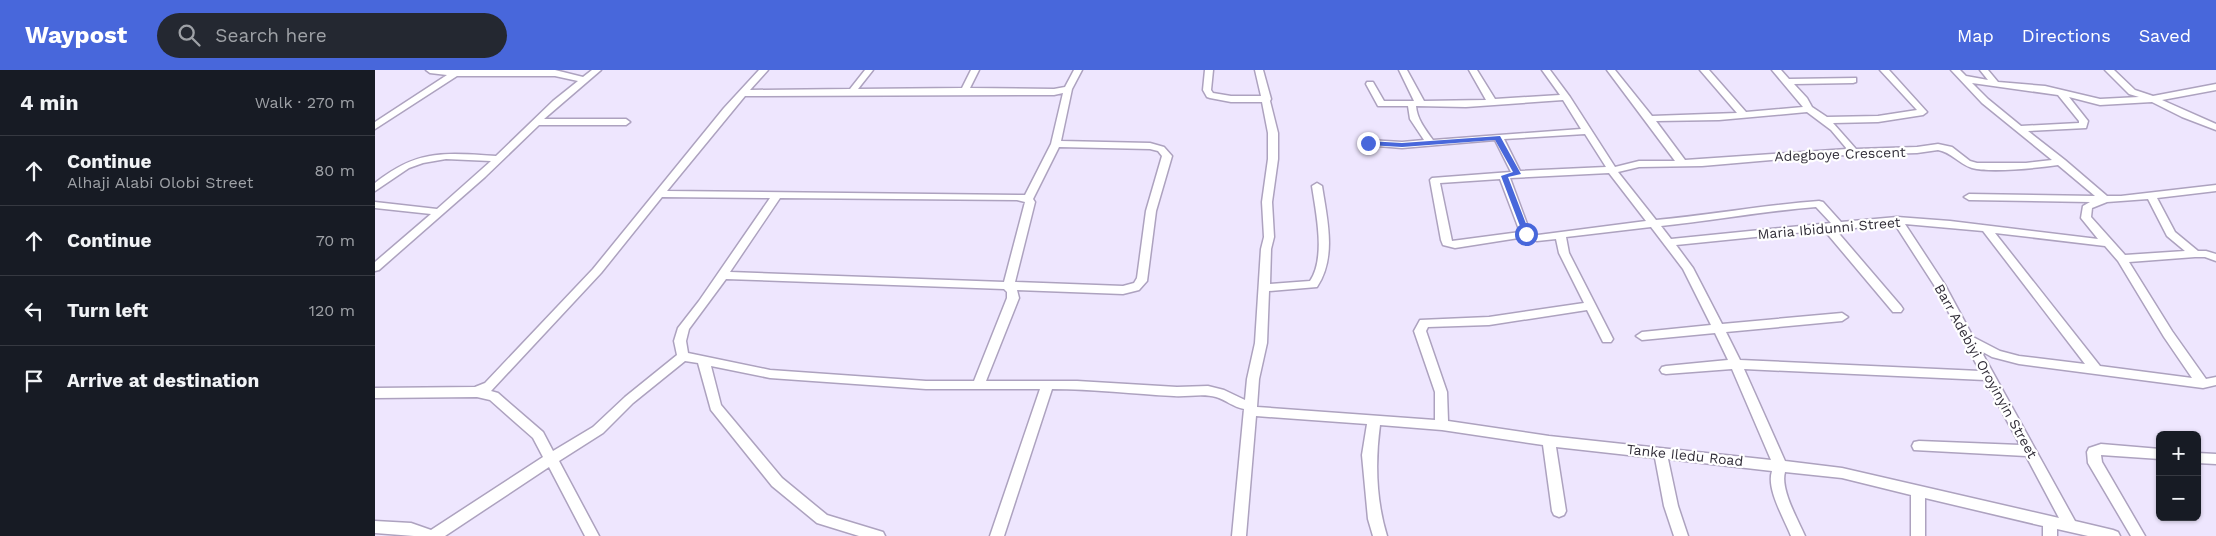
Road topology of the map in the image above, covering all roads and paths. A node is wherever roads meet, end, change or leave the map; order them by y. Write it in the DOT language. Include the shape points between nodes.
graph roads {
  1 [pos="429,70"];
  2 [pos="597,70"];
  3 [pos="765,70"];
  4 [pos="869,70"];
  5 [pos="975,70"];
  6 [pos="1078,70"];
  7 [pos="1209,70"];
  8 [pos="1259,70"];
  9 [pos="1403,70"];
  10 [pos="1473,70"];
  11 [pos="1546,70"];
  12 [pos="1611,70"];
  13 [pos="1704,70"];
  14 [pos="1776,70"];
  15 [pos="1884,70"];
  16 [pos="1955,70"];
  17 [pos="1984,70"];
  18 [pos="2109,70"];
  19 [pos="455,74"];
  20 [pos="1963,78"];
  21 [pos="585,80"];
  22 [pos="1853,80"];
  23 [pos="1787,82"];
  24 [pos="1370,84"];
  25 [pos="1996,84"];
  26 [pos="2216,86"];
  27 [pos="1069,90"];
  28 [pos="965,91"];
  29 [pos="851,92"];
  30 [pos="2060,92"];
  31 [pos="743,93"];
  32 [pos="1566,97"];
  33 [pos="1267,99"];
  34 [pos="2153,99"];
  35 [pos="1492,102"];
  36 [pos="1417,103"];
  37 [pos="1809,109"];
  38 [pos="1745,115"];
  39 [pos="1650,119"];
  40 [pos="1827,120"];
  41 [pos="537,122"];
  42 [pos="625,122"];
  43 [pos="375,126"];
  44 [pos="2216,126"];
  45 [pos="2020,129"];
  46 [pos="1588,130"];
  47 [pos="1498,138"];
  48 [pos="1368,143"];
  49 [pos="1431,143"];
  50 [pos="1056,144"];
  51 [pos="1854,153"];
  52 [pos="498,159"];
  53 [pos="2062,162"];
  54 [pos="1683,163"];
  55 [pos="1613,170"];
  56 [pos="1517,174"];
  57 [pos="1504,176"];
  58 [pos="1317,186"];
  59 [pos="375,188"];
  60 [pos="2216,188"];
  61 [pos="658,194"];
  62 [pos="777,194"];
  63 [pos="2151,196"];
  64 [pos="1969,197"];
  65 [pos="1028,199"];
  66 [pos="2105,199"];
  67 [pos="375,205"];
  68 [pos="439,212"];
  69 [pos="1897,220"];
  70 [pos="1656,225"];
  71 [pos="1840,227"];
  72 [pos="1828,228"];
  73 [pos="1987,229"];
  74 [pos="1526,234"];
  75 [pos="1560,235"];
  76 [pos="1670,242"];
  77 [pos="2108,243"];
  78 [pos="2195,254"];
  79 [pos="2216,258"];
  80 [pos="2122,259"];
  81 [pos="376,266"];
  82 [pos="723,275"];
  83 [pos="1008,287"];
  84 [pos="1265,288"];
  85 [pos="1591,306"];
  86 [pos="1897,309"];
  87 [pos="1842,317"];
  88 [pos="1717,328"];
  89 [pos="1642,336"];
  90 [pos="1967,338"];
  91 [pos="1607,339"];
  92 [pos="683,356"];
  93 [pos="703,360"];
  94 [pos="1736,364"];
  95 [pos="1666,370"];
  96 [pos="2096,370"];
  97 [pos="1988,376"];
  98 [pos="2216,381"];
  99 [pos="2203,384"];
  100 [pos="978,385"];
  101 [pos="1047,386"];
  102 [pos="477,392"];
  103 [pos="375,393"];
  104 [pos="1251,408"];
  105 [pos="1374,420"];
  106 [pos="1442,425"];
  107 [pos="1549,441"];
  108 [pos="1919,446"];
  109 [pos="1660,452"];
  110 [pos="2030,452"];
  111 [pos="2156,454"];
  112 [pos="2201,458"];
  113 [pos="551,459"];
  114 [pos="2216,459"];
  115 [pos="1780,466"];
  116 [pos="1918,490"];
  117 [pos="1559,511"];
  118 [pos="2050,520"];
  119 [pos="2070,525"];
  120 [pos="375,527"];
  121 [pos="430,536"];
  122 [pos="434,536"];
  123 [pos="592,536"];
  124 [pos="878,536"];
  125 [pos="997,536"];
  126 [pos="1239,536"];
  127 [pos="1380,536"];
  128 [pos="1681,536"];
  129 [pos="1798,536"];
  130 [pos="1918,536"];
  131 [pos="2050,536"];
  132 [pos="2113,536"];
  133 [pos="2138,536"];
  1 -- 19 [label="street"];
  2 -- 21 [label="street"];
  3 -- 31 [label="street"];
  4 -- 29 [label="street"];
  5 -- 28 [label="street"];
  6 -- 27 [label="street"];
  7 -- 33 [label="street" via="1207,90 1210,95 1231,99"];
  8 -- 33 [label="street"];
  9 -- 36 [label="street"];
  10 -- 35 [label="street"];
  11 -- 32 [label="street"];
  12 -- 39 [label="street"];
  13 -- 38 [label="street"];
  14 -- 23 [label="street"];
  15 -- 40 [label="street" via="1923,112 1878,119"];
  16 -- 20 [label="street"];
  17 -- 25 [label="street"];
  18 -- 34 [label="street" via="2132,92"];
  19 -- 21 [label="street" via="555,73"];
  19 -- 43 [label="street"];
  20 -- 25 [label="street"];
  20 -- 45 [label="street"];
  21 -- 41 [label="street"];
  22 -- 23 [label="street"];
  23 -- 37 [label="street"];
  24 -- 36 [label="street" via="1381,104"];
  25 -- 30 [label="street"];
  26 -- 34 [label="street"];
  27 -- 28 [label="street"];
  27 -- 50 [label="street"];
  28 -- 29 [label="street"];
  29 -- 31 [label="street"];
  30 -- 34 [label="street" via="2100,102"];
  30 -- 45 [label="street" via="2084,121 2083,126"];
  31 -- 61 [label="street"];
  32 -- 35 [label="street"];
  32 -- 46 [label="street"];
  33 -- 84 [label="street" via="1273,133"];
  34 -- 44 [label="street"];
  35 -- 36 [label="street"];
  36 -- 49 [label="street" via="1411,110 1413,118"];
  37 -- 38 [label="street"];
  37 -- 40 [label="street"];
  38 -- 39 [label="street"];
  39 -- 54 [label="street"];
  40 -- 51 [label="street"];
  41 -- 42 [label="street"];
  41 -- 52 [label="street"];
  45 -- 53 [label="street"];
  46 -- 47 [label="street"];
  46 -- 55 [label="street"];
  47 -- 49 [label="street"];
  47 -- 56 [label="street"];
  48 -- 49 [label="street"];
  50 -- 65 [label="street"];
  50 -- 83 [label="street" via="1150,146 1161,149 1167,156 1151,211 1141,284 1123,290"];
  51 -- 53 [label="street, Adegboye Crescent" via="1938,148 1949,149 1976,166"];
  51 -- 54 [label="street, Adegboye Crescent"];
  52 -- 59 [label="street" via="429,157 398,169"];
  52 -- 68 [label="street"];
  53 -- 66 [label="street"];
  54 -- 55 [label="street, Adegboye Crescent" via="1639,164"];
  55 -- 56 [label="street, Adegboye Crescent"];
  55 -- 70 [label="street"];
  56 -- 57 [label="street, Adegboye Crescent"];
  57 -- 74 [label="street"];
  57 -- 74 [label="street, Adegboye Crescent" via="1435,180 1447,243 1455,245"];
  58 -- 84 [label="street" via="1324,245 1318,280 1313,284"];
  60 -- 63 [label="street"];
  61 -- 62 [label="street"];
  61 -- 102 [label="street" via="597,271 545,328 501,375"];
  62 -- 65 [label="street"];
  62 -- 82 [label="street"];
  63 -- 66 [label="street"];
  63 -- 78 [label="street" via="2166,227"];
  64 -- 66 [label="street"];
  65 -- 83 [label="street" via="1030,202"];
  66 -- 77 [label="street" via="2088,206 2086,218"];
  67 -- 68 [label="street"];
  68 -- 81 [label="street"];
  69 -- 71 [label="street, Maria Ibidunni Street"];
  69 -- 73 [label="street, Maria Ibidunni Street"];
  69 -- 90 [label="street, Barr Adebiyi Oroyinyin Street" via="1939,285"];
  70 -- 71 [label="street" via="1819,204"];
  70 -- 75 [label="street"];
  70 -- 76 [label="street"];
  71 -- 72 [label="street, Maria Ibidunni Street"];
  72 -- 76 [label="street, Maria Ibidunni Street"];
  72 -- 86 [label="street"];
  73 -- 77 [label="street, Maria Ibidunni Street"];
  73 -- 96 [label="street"];
  74 -- 75 [label="street" via="1537,238"];
  75 -- 85 [label="street" via="1564,252"];
  76 -- 88 [label="street" via="1688,268"];
  77 -- 80 [label="street"];
  78 -- 79 [label="street"];
  78 -- 80 [label="street"];
  80 -- 99 [label="street"];
  82 -- 83 [label="street"];
  82 -- 92 [label="street" via="684,328 680,341"];
  83 -- 100 [label="street" via="1013,298"];
  84 -- 104 [label="street"];
  85 -- 91 [label="street"];
  85 -- 106 [label="street" via="1489,321 1424,323 1419,330 1441,392"];
  87 -- 88 [label="street"];
  88 -- 89 [label="street"];
  88 -- 94 [label="street"];
  90 -- 96 [label="street" via="1996,354 2019,360"];
  90 -- 97 [label="street, Barr Adebiyi Oroyinyin Street"];
  92 -- 93 [label="street, Tanke Iledu Road"];
  92 -- 113 [label="street" via="598,430"];
  93 -- 100 [label="street, Tanke Iledu Road" via="770,374 926,385"];
  93 -- 124 [label="street" via="715,407 777,482 822,519"];
  94 -- 95 [label="street"];
  94 -- 97 [label="street"];
  94 -- 115 [label="street"];
  96 -- 99 [label="street"];
  97 -- 110 [label="street, Barr Adebiyi Oroyinyin Street"];
  98 -- 99 [label="street"];
  100 -- 101 [label="street, Tanke Iledu Road"];
  101 -- 104 [label="street, Tanke Iledu Road" via="1208,391 1220,393"];
  101 -- 125 [label="street"];
  102 -- 103 [label="street"];
  102 -- 113 [label="street" via="493,396 538,435"];
  104 -- 105 [label="street, Tanke Iledu Road"];
  104 -- 126 [label="street"];
  105 -- 106 [label="street, Tanke Iledu Road"];
  105 -- 127 [label="street" via="1369,455 1375,518"];
  106 -- 107 [label="street, Tanke Iledu Road"];
  107 -- 109 [label="street, Tanke Iledu Road"];
  107 -- 117 [label="street"];
  108 -- 110 [label="street"];
  109 -- 115 [label="street, Tanke Iledu Road"];
  109 -- 128 [label="street"];
  110 -- 119 [label="street, Barr Adebiyi Oroyinyin Street"];
  111 -- 133 [label="street" via="2101,449 2094,452 2095,464"];
  112 -- 114 [label="street"];
  113 -- 122 [label="street"];
  113 -- 123 [label="street"];
  115 -- 116 [label="street, Tanke Iledu Road" via="1842,473"];
  115 -- 129 [label="street" via="1776,479 1778,488"];
  116 -- 118 [label="street, Tanke Iledu Road"];
  116 -- 130 [label="street"];
  118 -- 119 [label="street, Tanke Iledu Road"];
  118 -- 131 [label="street"];
  119 -- 132 [label="street, Tanke Iledu Road"];
  120 -- 121 [label="street" via="411,529"];
}
